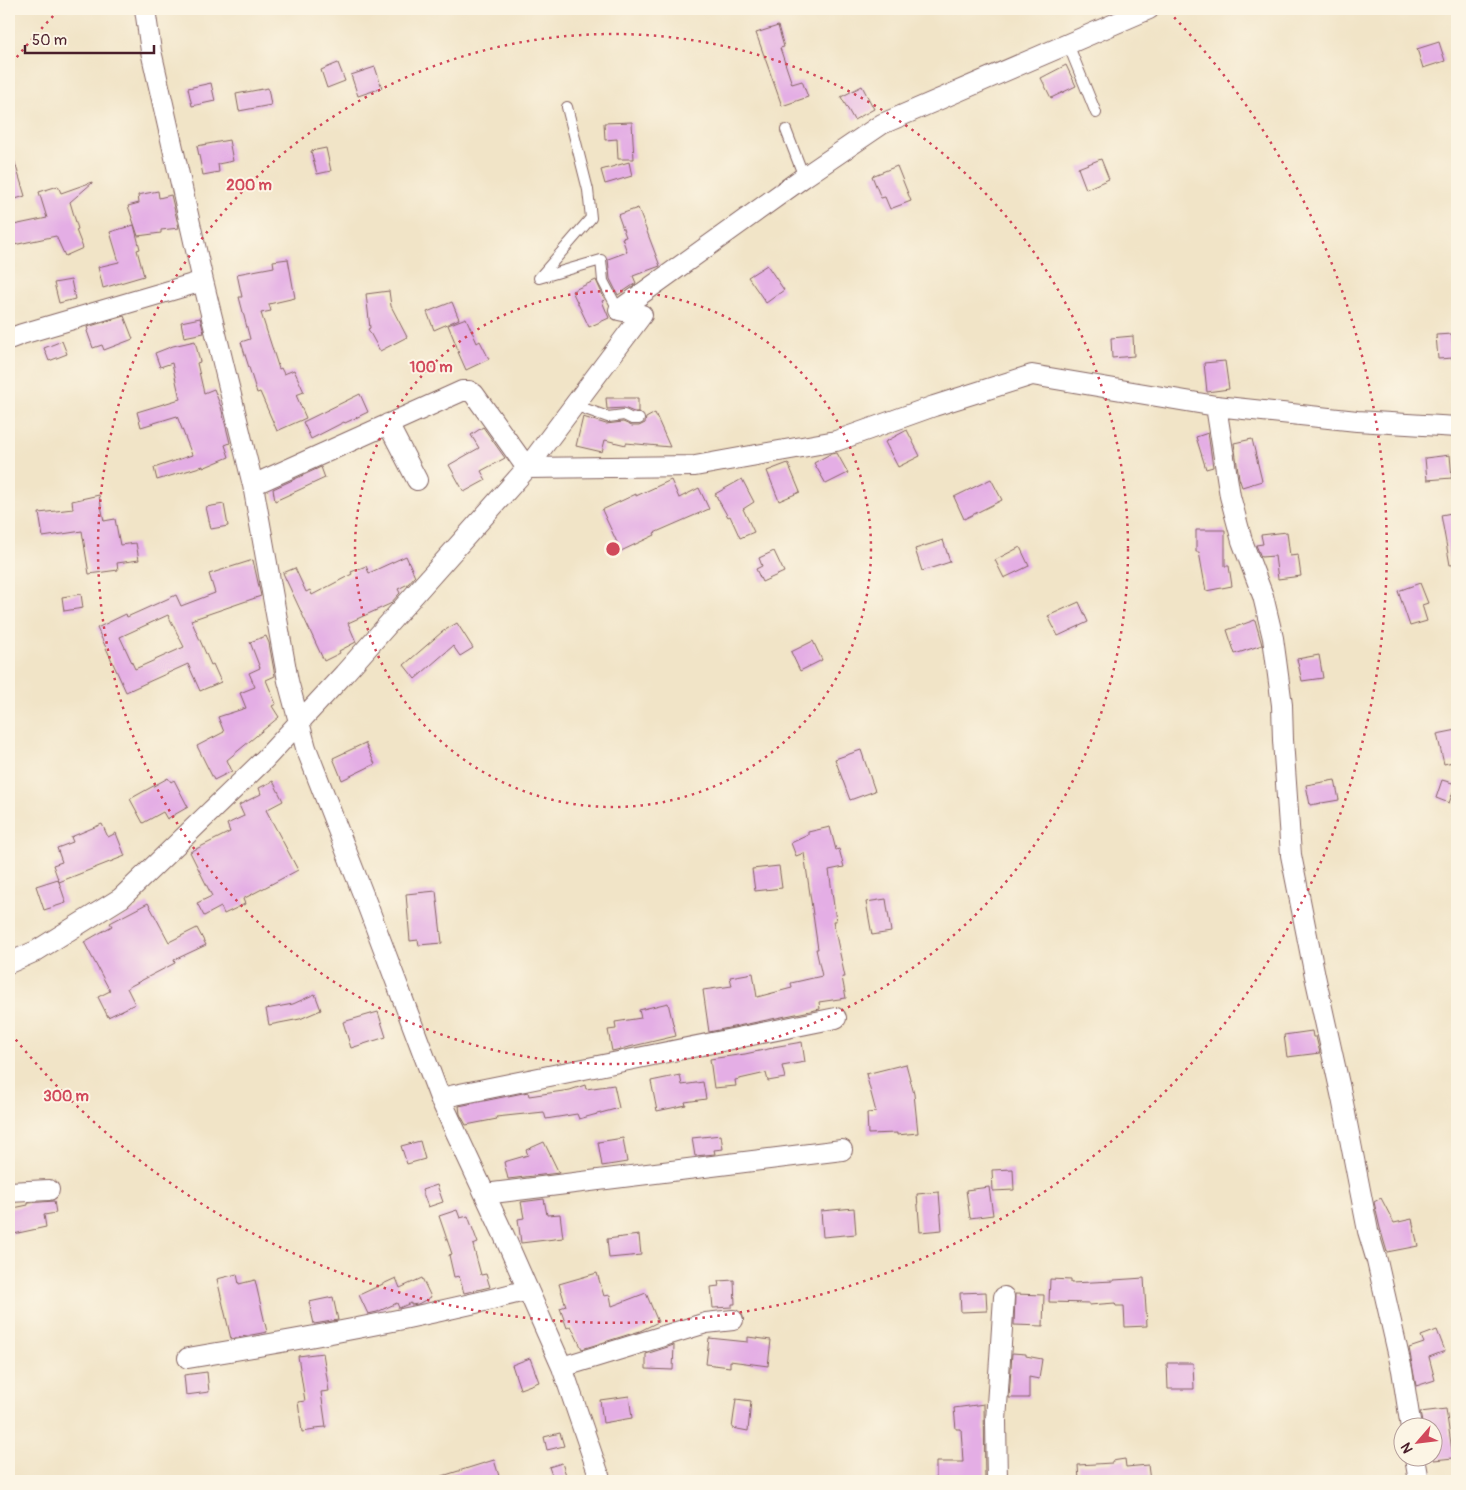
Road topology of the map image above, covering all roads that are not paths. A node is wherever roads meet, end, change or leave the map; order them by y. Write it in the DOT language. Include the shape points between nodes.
graph roads {
  1 [pos="145,9"];
  2 [pos="1149,9"];
  3 [pos="1068,44"];
  4 [pos="567,108"];
  5 [pos="1096,113"];
  6 [pos="786,130"];
  7 [pos="804,177"];
  8 [pos="203,281"];
  9 [pos="630,331"];
  10 [pos="9,339"];
  11 [pos="574,405"];
  12 [pos="1216,406"];
  13 [pos="639,420"];
  14 [pos="388,424"];
  15 [pos="1457,427"];
  16 [pos="527,468"];
  17 [pos="417,480"];
  18 [pos="253,485"];
  19 [pos="299,723"];
  20 [pos="9,963"];
  21 [pos="836,1018"];
  22 [pos="440,1098"];
  23 [pos="842,1150"];
  24 [pos="49,1190"];
  25 [pos="9,1192"];
  26 [pos="485,1194"];
  27 [pos="528,1290"];
  28 [pos="1004,1297"];
  29 [pos="733,1320"];
  30 [pos="188,1358"];
  31 [pos="562,1367"];
  32 [pos="1409,1418"];
  33 [pos="1417,1468"];
  34 [pos="601,1481"];
  35 [pos="997,1481"];
  36 [pos="1419,1481"];
  1 -- 8 [label="street" via="151,51"];
  2 -- 3 [label="street"];
  3 -- 5 [label="lane"];
  3 -- 7 [label="street" via="882,124"];
  4 -- 9 [label="lane" via="588,190 590,218 539,278 600,260 603,281"];
  6 -- 7 [label="lane"];
  7 -- 9 [label="street" via="619,310 642,315"];
  8 -- 10 [label="street"];
  8 -- 18 [label="street"];
  9 -- 11 [label="street"];
  11 -- 13 [label="lane" via="608,417 624,415"];
  11 -- 16 [label="street"];
  12 -- 15 [label="street" via="1357,421"];
  12 -- 16 [label="street" via="1032,375 836,442 695,466"];
  12 -- 32 [label="street" via="1230,496 1242,542 1263,596 1273,638 1282,705 1291,854 1368,1231 1402,1370"];
  14 -- 16 [label="street" via="462,391 469,391"];
  14 -- 17 [label="street"];
  14 -- 18 [label="street"];
  16 -- 19 [label="street"];
  18 -- 19 [label="street" via="288,681"];
  19 -- 20 [label="street" via="265,760 121,898 36,951"];
  19 -- 22 [label="street"];
  21 -- 22 [label="street"];
  22 -- 26 [label="street"];
  23 -- 26 [label="street"];
  24 -- 25 [label="street"];
  26 -- 27 [label="street"];
  27 -- 30 [label="street" via="277,1343"];
  27 -- 31 [label="street"];
  28 -- 35 [label="street" via="996,1421"];
  29 -- 31 [label="street" via="706,1323"];
  31 -- 34 [label="street"];
  33 -- 36 [label="street"];
}
